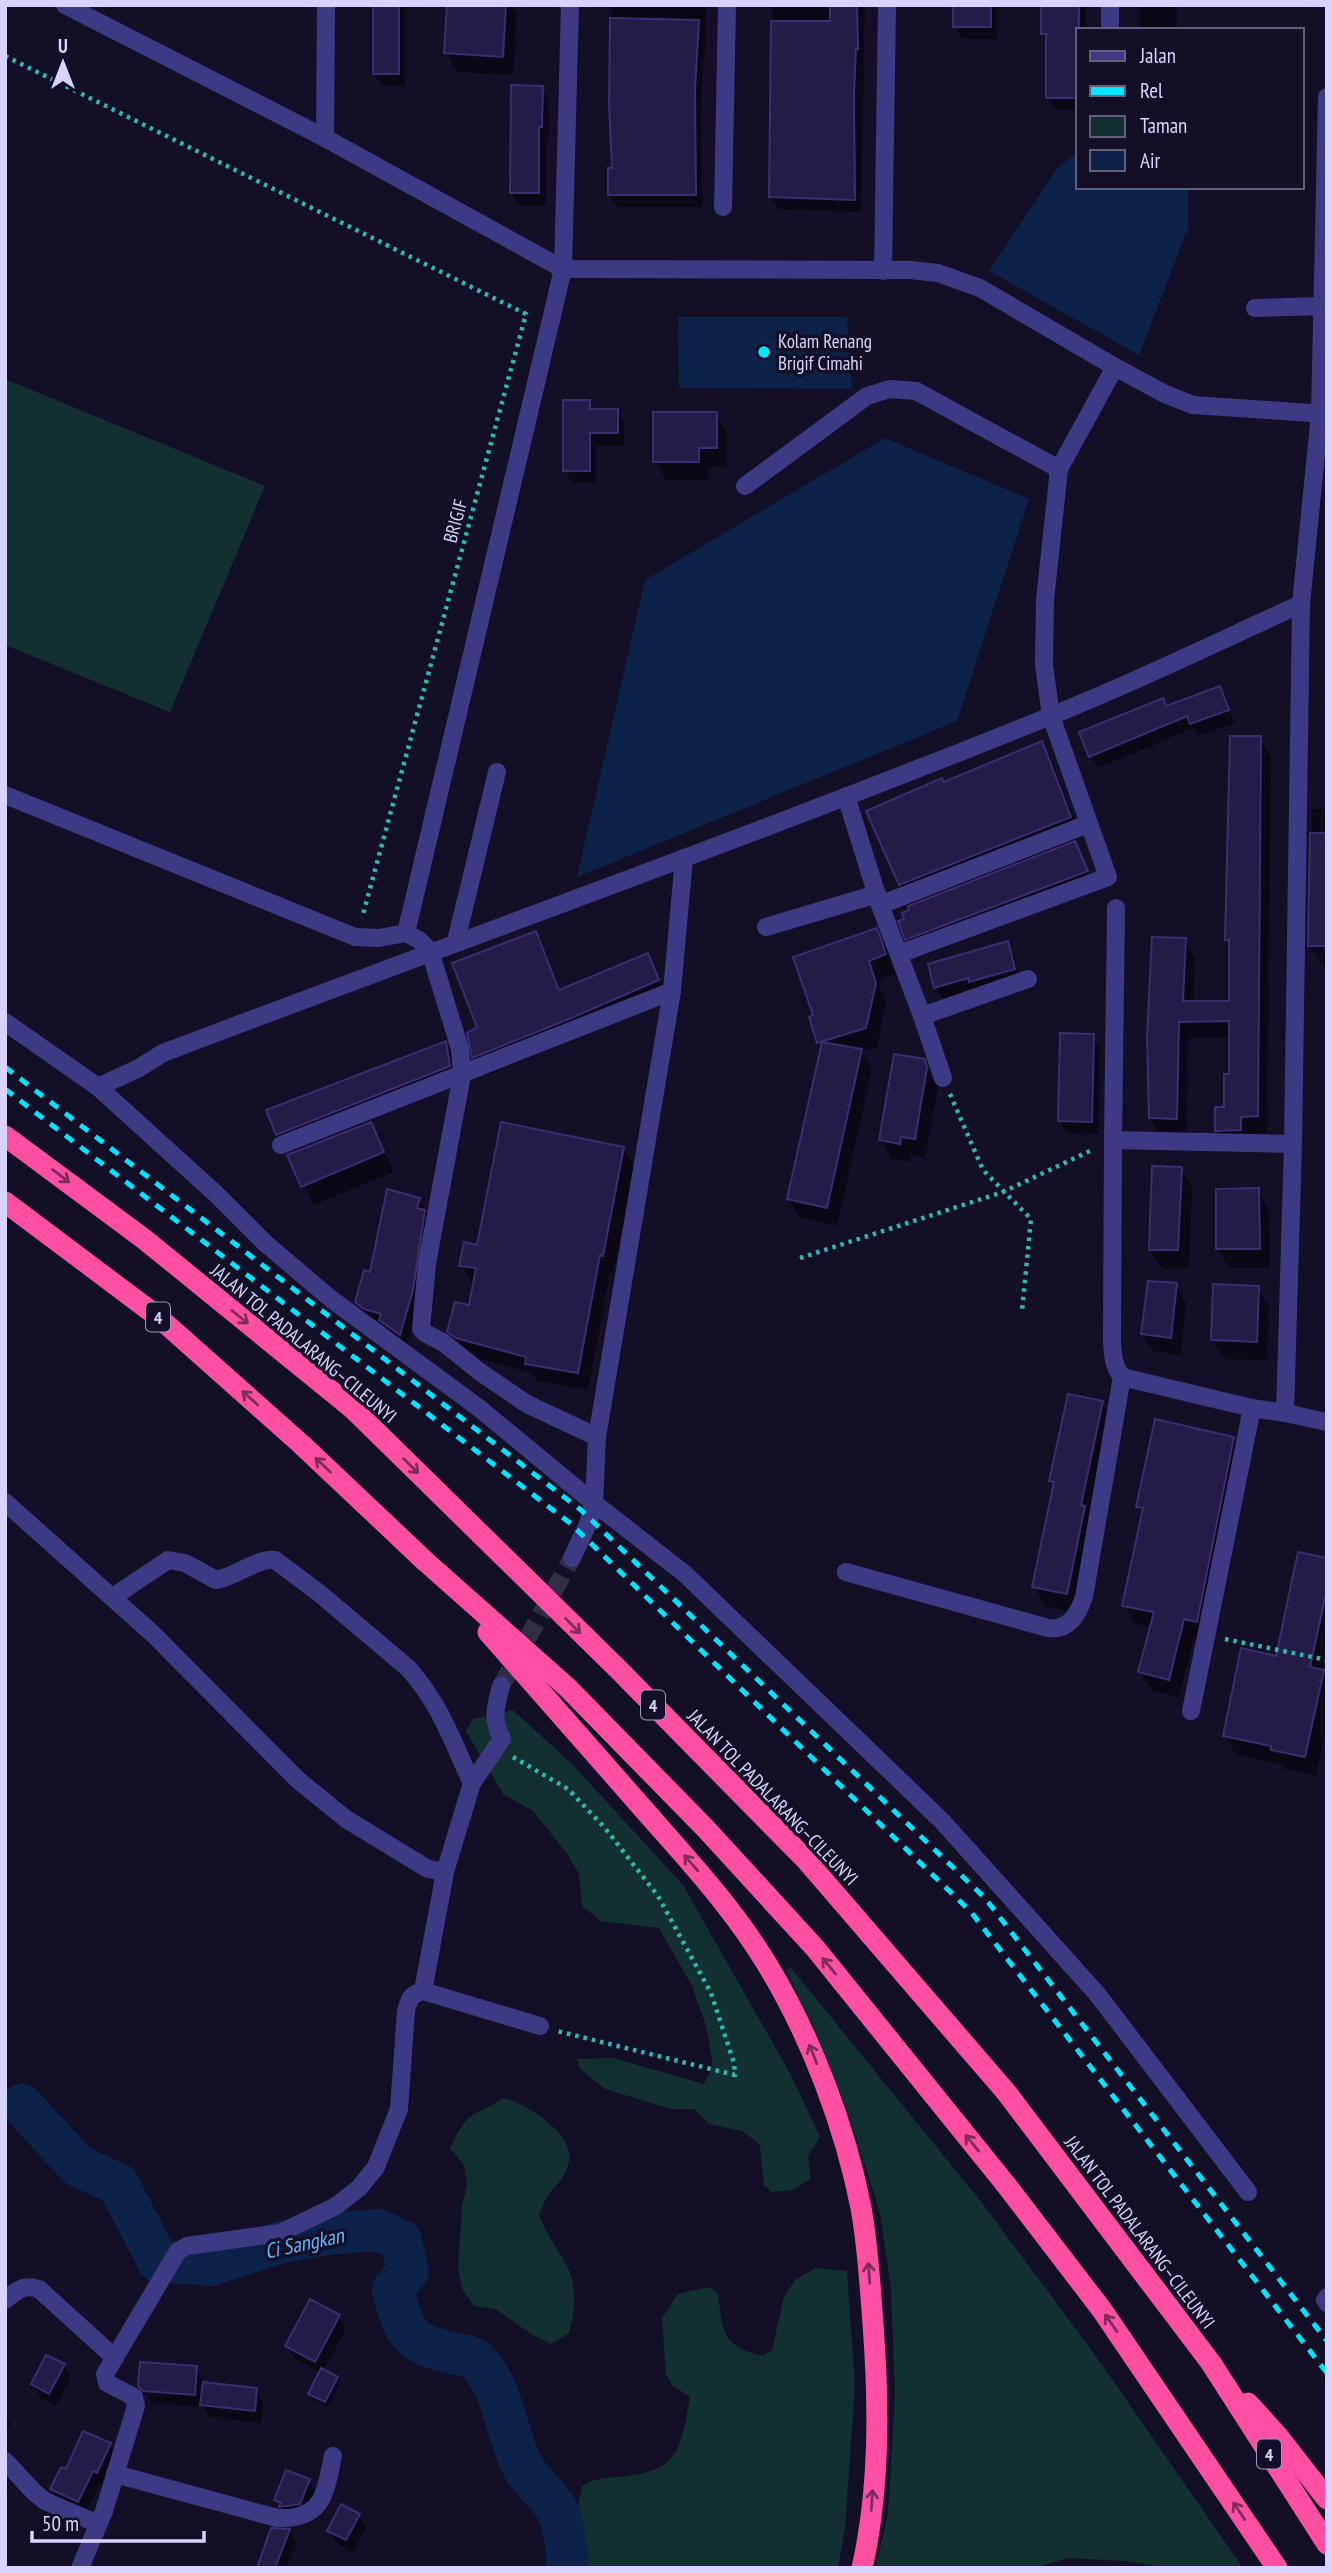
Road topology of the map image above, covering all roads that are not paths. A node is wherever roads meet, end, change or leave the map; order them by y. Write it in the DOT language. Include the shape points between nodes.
graph roads {
  1 [pos="65,5"];
  2 [pos="326,5"];
  3 [pos="570,5"];
  4 [pos="727,5"];
  5 [pos="887,5"];
  6 [pos="1110,5"];
  7 [pos="1110,28"];
  8 [pos="1327,97"];
  9 [pos="325,138"];
  10 [pos="1326,184"];
  11 [pos="723,207"];
  12 [pos="1326,265"];
  13 [pos="563,269"];
  14 [pos="883,271"];
  15 [pos="1324,298"];
  16 [pos="1255,308"];
  17 [pos="1115,367"];
  18 [pos="1324,367"];
  19 [pos="1323,414"];
  20 [pos="1059,469"];
  21 [pos="745,486"];
  22 [pos="1301,604"];
  23 [pos="1051,716"];
  24 [pos="497,772"];
  25 [pos="5,795"];
  26 [pos="845,796"];
  27 [pos="1088,824"];
  28 [pos="684,858"];
  29 [pos="879,899"];
  30 [pos="1116,908"];
  31 [pos="766,927"];
  32 [pos="406,933"];
  33 [pos="456,942"];
  34 [pos="429,951"];
  35 [pos="899,954"];
  36 [pos="1028,979"];
  37 [pos="672,991"];
  38 [pos="922,1016"];
  39 [pos="5,1022"];
  40 [pos="463,1075"];
  41 [pos="943,1077"];
  42 [pos="98,1087"];
  43 [pos="5,1136"];
  44 [pos="1113,1140"];
  45 [pos="1293,1144"];
  46 [pos="281,1145"];
  47 [pos="5,1202"];
  48 [pos="1122,1377"];
  49 [pos="1252,1408"];
  50 [pos="1285,1413"];
  51 [pos="1327,1422"];
  52 [pos="597,1437"];
  53 [pos="5,1502"];
  54 [pos="594,1503"];
  55 [pos="572,1558"];
  56 [pos="426,1562"];
  57 [pos="846,1572"];
  58 [pos="113,1597"];
  59 [pos="501,1686"];
  60 [pos="1191,1711"];
  61 [pos="472,1783"];
  62 [pos="445,1872"];
  63 [pos="423,1991"];
  64 [pos="540,2026"];
  65 [pos="1248,2192"];
  66 [pos="1327,2297"];
  67 [pos="5,2300"];
  68 [pos="1327,2303"];
  69 [pos="115,2358"];
  70 [pos="1211,2363"];
  71 [pos="332,2456"];
  72 [pos="5,2461"];
  73 [pos="115,2474"];
  74 [pos="1327,2500"];
  75 [pos="98,2524"];
  76 [pos="1327,2544"];
  77 [pos="80,2568"];
  78 [pos="862,2568"];
  79 [pos="1277,2568"];
  1 -- 9 [label="street"];
  2 -- 9 [label="street"];
  3 -- 13 [label="street"];
  4 -- 11 [label="street"];
  5 -- 14 [label="street"];
  6 -- 7 [label="street"];
  8 -- 10 [label="street"];
  9 -- 13 [label="street"];
  10 -- 12 [label="street"];
  12 -- 15 [label="street"];
  13 -- 14 [label="street"];
  13 -- 32 [label="street"];
  14 -- 17 [label="street" via="938,274 980,288"];
  15 -- 16 [label="street"];
  15 -- 18 [label="street"];
  17 -- 19 [label="street" via="1193,405"];
  17 -- 20 [label="street"];
  18 -- 19 [label="street"];
  19 -- 22 [label="street"];
  20 -- 21 [label="street" via="916,391 890,390 867,396"];
  20 -- 23 [label="street" via="1045,600 1044,666"];
  22 -- 23 [label="street"];
  22 -- 45 [label="street"];
  23 -- 26 [label="street"];
  23 -- 27 [label="street"];
  24 -- 33 [label="street"];
  25 -- 32 [label="street" via="355,937"];
  26 -- 28 [label="street"];
  26 -- 29 [label="street"];
  27 -- 29 [label="street"];
  27 -- 35 [label="street" via="1108,877"];
  28 -- 33 [label="street"];
  28 -- 37 [label="street"];
  29 -- 31 [label="street"];
  29 -- 35 [label="street"];
  30 -- 44 [label="street"];
  32 -- 34 [label="street"];
  33 -- 34 [label="street"];
  34 -- 40 [label="street" via="460,1049"];
  34 -- 42 [label="street" via="163,1053"];
  35 -- 38 [label="street"];
  36 -- 38 [label="street"];
  37 -- 40 [label="street"];
  37 -- 52 [label="street"];
  38 -- 41 [label="street"];
  39 -- 42 [label="street"];
  40 -- 46 [label="street"];
  40 -- 52 [label="street" via="427,1262 421,1329 527,1404"];
  42 -- 54 [label="street" via="265,1243"];
  43 -- 70 [label="highway, JALAN TOL PADALARANG–CILEUNYI / 4, one-way" via="144,1239 352,1408 619,1670 796,1851 1006,2092"];
  44 -- 45 [label="street"];
  44 -- 48 [label="street" via="1112,1341 1113,1362"];
  45 -- 50 [label="street"];
  56 -- 47 [label="highway, 4, one-way" via="157,1316"];
  48 -- 49 [label="street"];
  48 -- 57 [label="street" via="1084,1597 1079,1614 1068,1624 1048,1628"];
  49 -- 50 [label="street"];
  49 -- 60 [label="street"];
  50 -- 51 [label="street"];
  52 -- 54 [label="street"];
  53 -- 58 [label="street"];
  54 -- 55 [label="street"];
  54 -- 65 [label="street" via="685,1574 943,1821 1098,1995"];
  78 -- 56 [label="highway, one-way" via="877,2417 868,2257 861,2207 830,2096 804,2033 769,1966 729,1906"];
  79 -- 56 [label="highway, 4, one-way" via="1102,2310 815,1948 568,1688"];
  58 -- 61 [label="street" via="169,1560 185,1563 216,1580 267,1559 275,1560 415,1675 438,1706"];
  58 -- 62 [label="street" via="298,1780 346,1819 428,1870"];
  59 -- 61 [label="street" via="494,1713 502,1739"];
  61 -- 62 [label="street"];
  62 -- 63 [label="street"];
  63 -- 64 [label="street"];
  63 -- 69 [label="street" via="408,2000 399,2109 376,2167 359,2188 336,2206 280,2233 178,2251"];
  66 -- 68 [label="street"];
  67 -- 69 [label="street" via="28,2286 39,2290"];
  69 -- 73 [label="street" via="104,2380 134,2397 136,2406"];
  70 -- 74 [label="highway" via="1277,2435"];
  70 -- 76 [label="highway, JALAN TOL PADALARANG–CILEUNYI / 4"];
  71 -- 73 [label="street" via="320,2503 310,2513 294,2518 277,2518"];
  72 -- 75 [label="street" via="45,2501"];
  73 -- 75 [label="street"];
  75 -- 77 [label="street"];
}
